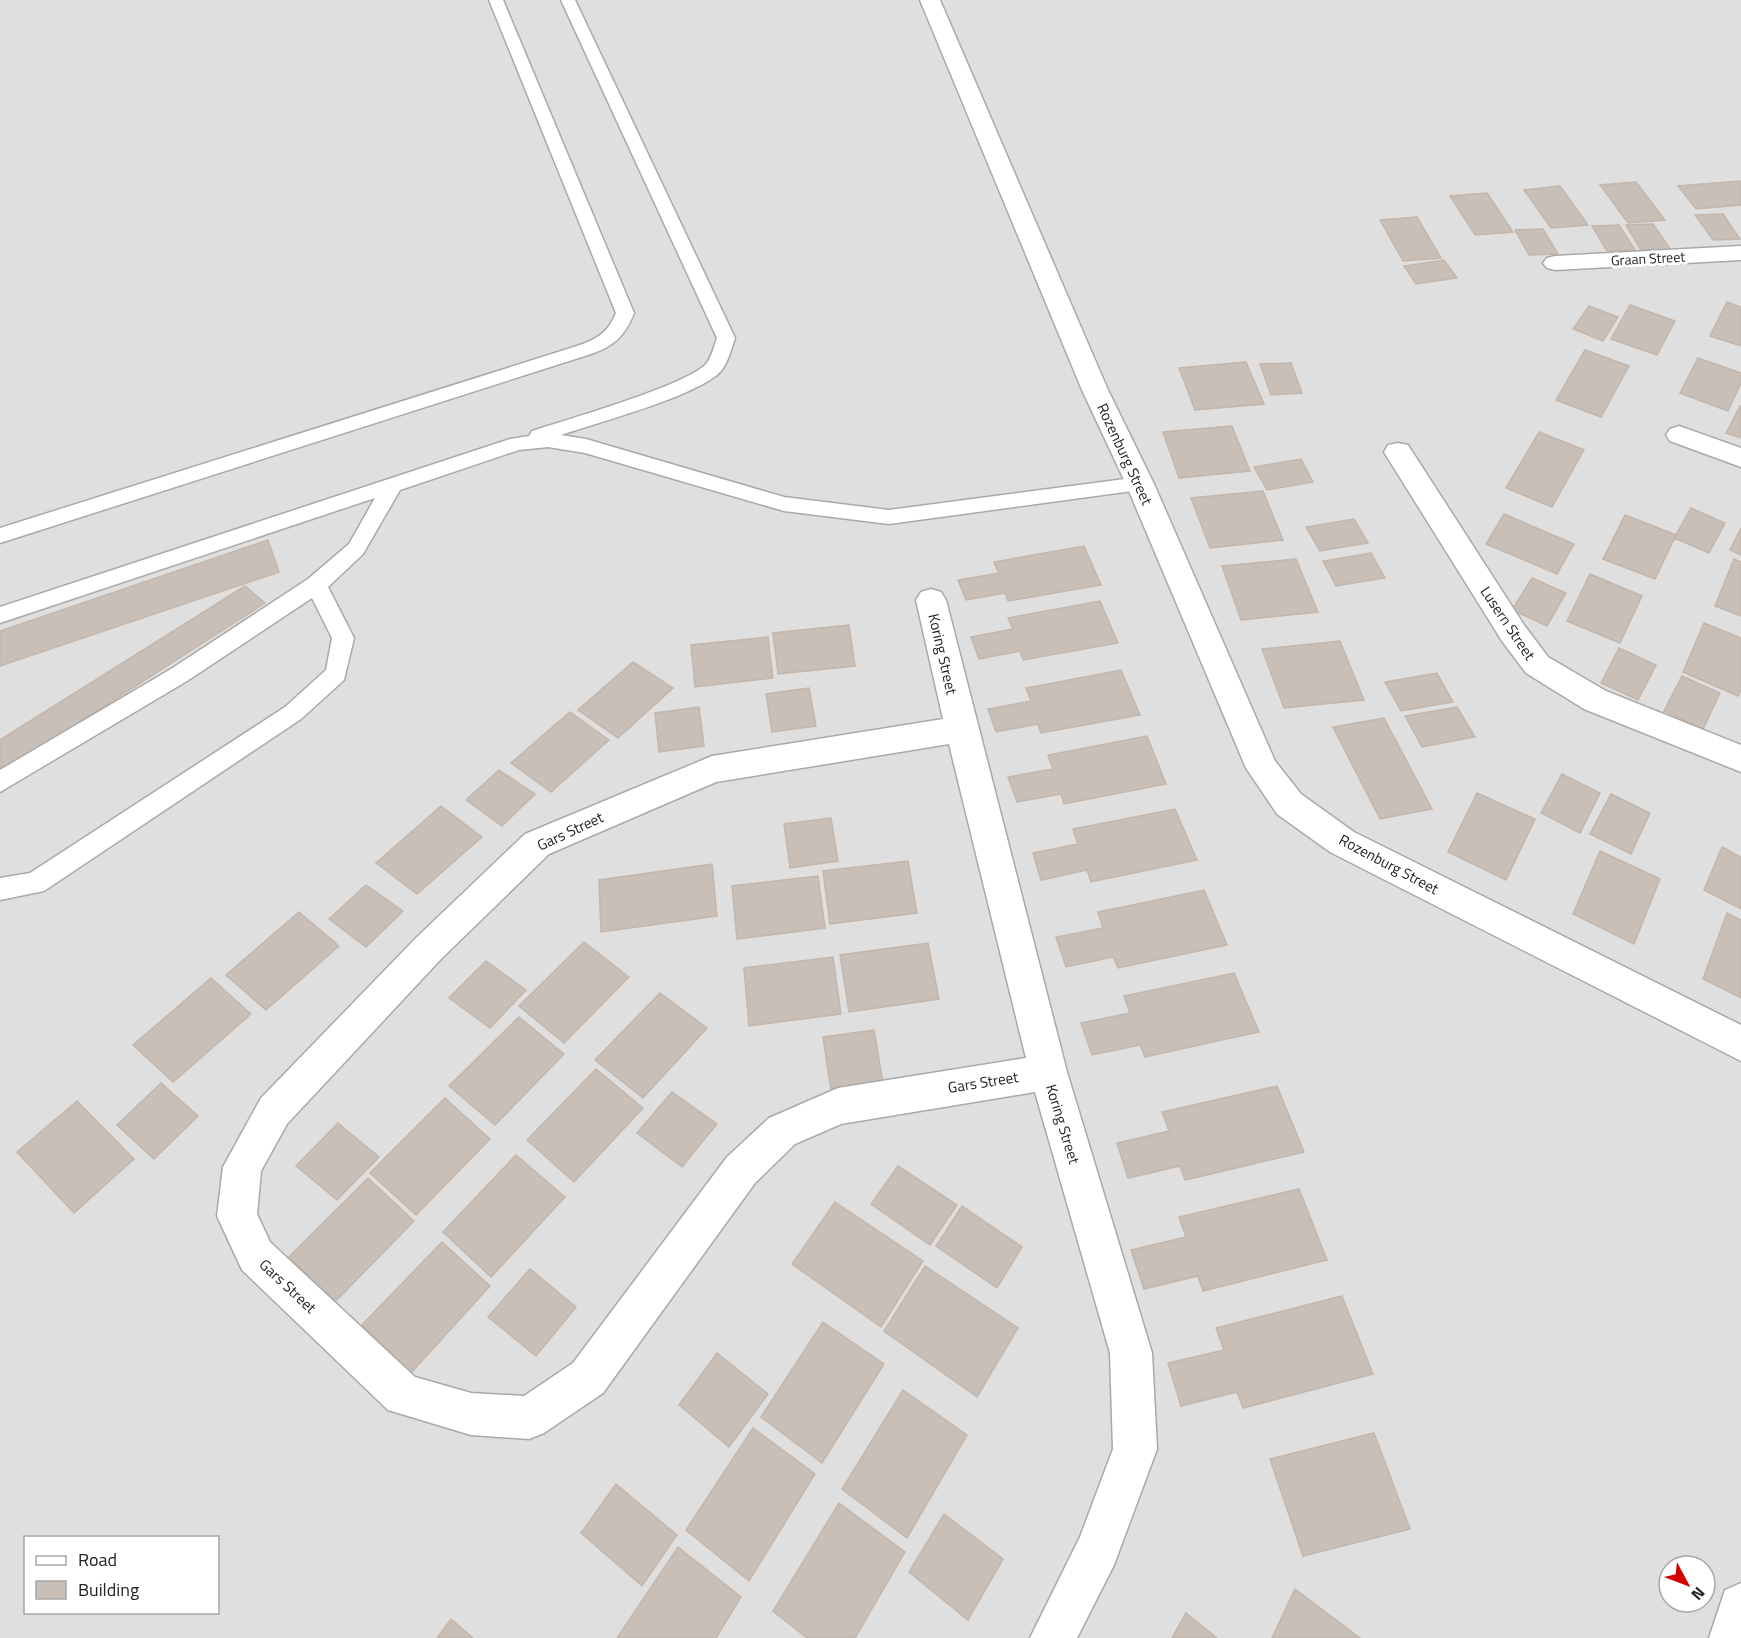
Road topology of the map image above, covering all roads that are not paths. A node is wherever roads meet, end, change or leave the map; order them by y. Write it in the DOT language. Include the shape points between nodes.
graph roads {
  1 [pos="496,0"];
  2 [pos="568,0"];
  3 [pos="930,0"];
  4 [pos="1741,253"];
  5 [pos="1555,263"];
  6 [pos="1678,435"];
  7 [pos="517,444"];
  8 [pos="1398,452"];
  9 [pos="1741,458"];
  10 [pos="1140,484"];
  11 [pos="393,485"];
  12 [pos="0,536"];
  13 [pos="316,585"];
  14 [pos="931,600"];
  15 [pos="0,615"];
  16 [pos="961,729"];
  17 [pos="1741,759"];
  18 [pos="0,782"];
  19 [pos="0,889"];
  20 [pos="1741,1044"];
  21 [pos="1048,1072"];
  22 [pos="1741,1606"];
  23 [pos="1053,1638"];
  24 [pos="1732,1638"];
  1 -- 12 [label="lane" via="624,313 618,332 608,342 584,350"];
  2 -- 7 [label="lane" via="726,338 711,370 672,390"];
  3 -- 10 [label="street, Rozenburg Street" via="1095,390"];
  4 -- 5 [label="street, Graan Street"];
  6 -- 9 [label="street"];
  7 -- 10 [label="lane" via="549,440 586,446 784,504 889,517"];
  7 -- 11 [label="lane"];
  8 -- 17 [label="street, Lusern Street" via="1537,665 1595,700"];
  10 -- 20 [label="street, Rozenburg Street" via="1262,768 1289,804 1342,842"];
  11 -- 13 [label="lane" via="356,549"];
  11 -- 15 [label="lane"];
  13 -- 18 [label="lane" via="178,675"];
  13 -- 19 [label="lane" via="343,638 336,674 293,713 35,883"];
  14 -- 16 [label="street, Koring Street"];
  16 -- 21 [label="street, Koring Street"];
  16 -- 21 [label="street, Gars Street" via="712,769 537,844 429,948 274,1111 242,1167 237,1216 256,1256 403,1395 471,1414 529,1418 588,1378 741,1170 782,1131 838,1106"];
  21 -- 23 [label="street, Koring Street" via="1131,1353 1135,1449 1098,1548"];
  22 -- 24 [label="street"];
}
